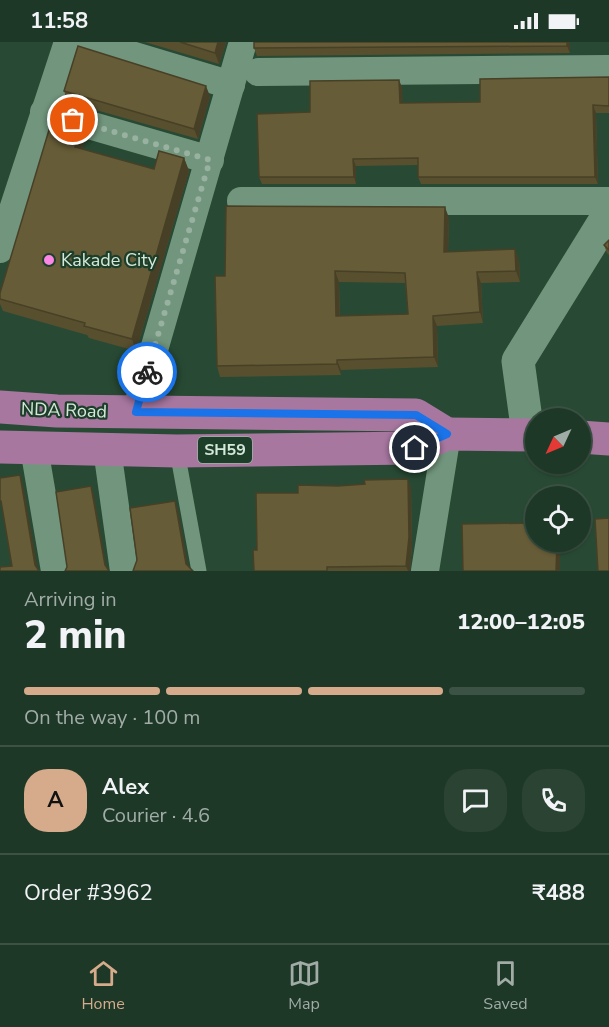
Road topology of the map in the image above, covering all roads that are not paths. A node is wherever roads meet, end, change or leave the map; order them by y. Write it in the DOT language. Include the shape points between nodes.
graph roads {
  1 [pos="68,42"];
  2 [pos="88,42"];
  3 [pos="243,42"];
  4 [pos="609,69"];
  5 [pos="258,72"];
  6 [pos="231,85"];
  7 [pos="44,112"];
  8 [pos="210,160"];
  9 [pos="242,201"];
  10 [pos="609,201"];
  11 [pos="609,214"];
  12 [pos="0,249"];
  13 [pos="0,407"];
  14 [pos="527,408"];
  15 [pos="136,412"];
  16 [pos="447,434"];
  17 [pos="525,434"];
  18 [pos="591,438"];
  19 [pos="609,439"];
  20 [pos="0,447"];
  21 [pos="34,448"];
  22 [pos="107,449"];
  23 [pos="177,451"];
  24 [pos="55,571"];
  25 [pos="124,571"];
  26 [pos="199,571"];
  27 [pos="425,571"];
  1 -- 7 [label="street"];
  2 -- 6 [label="street"];
  3 -- 6 [label="street"];
  4 -- 5 [label="street"];
  6 -- 8 [label="street"];
  7 -- 8 [label="street"];
  7 -- 12 [label="street"];
  8 -- 15 [label="street"];
  9 -- 10 [label="street"];
  11 -- 14 [label="street" via="518,361"];
  13 -- 15 [label="main road, NDA Road / SH59"];
  15 -- 16 [label="main road, NDA Road / SH59" via="416,415"];
  16 -- 17 [label="main road, SH59"];
  16 -- 23 [label="main road, SH59" via="415,448"];
  16 -- 27 [label="street"];
  18 -- 19 [label="main road"];
  20 -- 21 [label="main road, SH59"];
  21 -- 22 [label="main road, SH59"];
  21 -- 24 [label="street"];
  22 -- 23 [label="main road, SH59"];
  22 -- 25 [label="street"];
  23 -- 26 [label="lane"];
}
